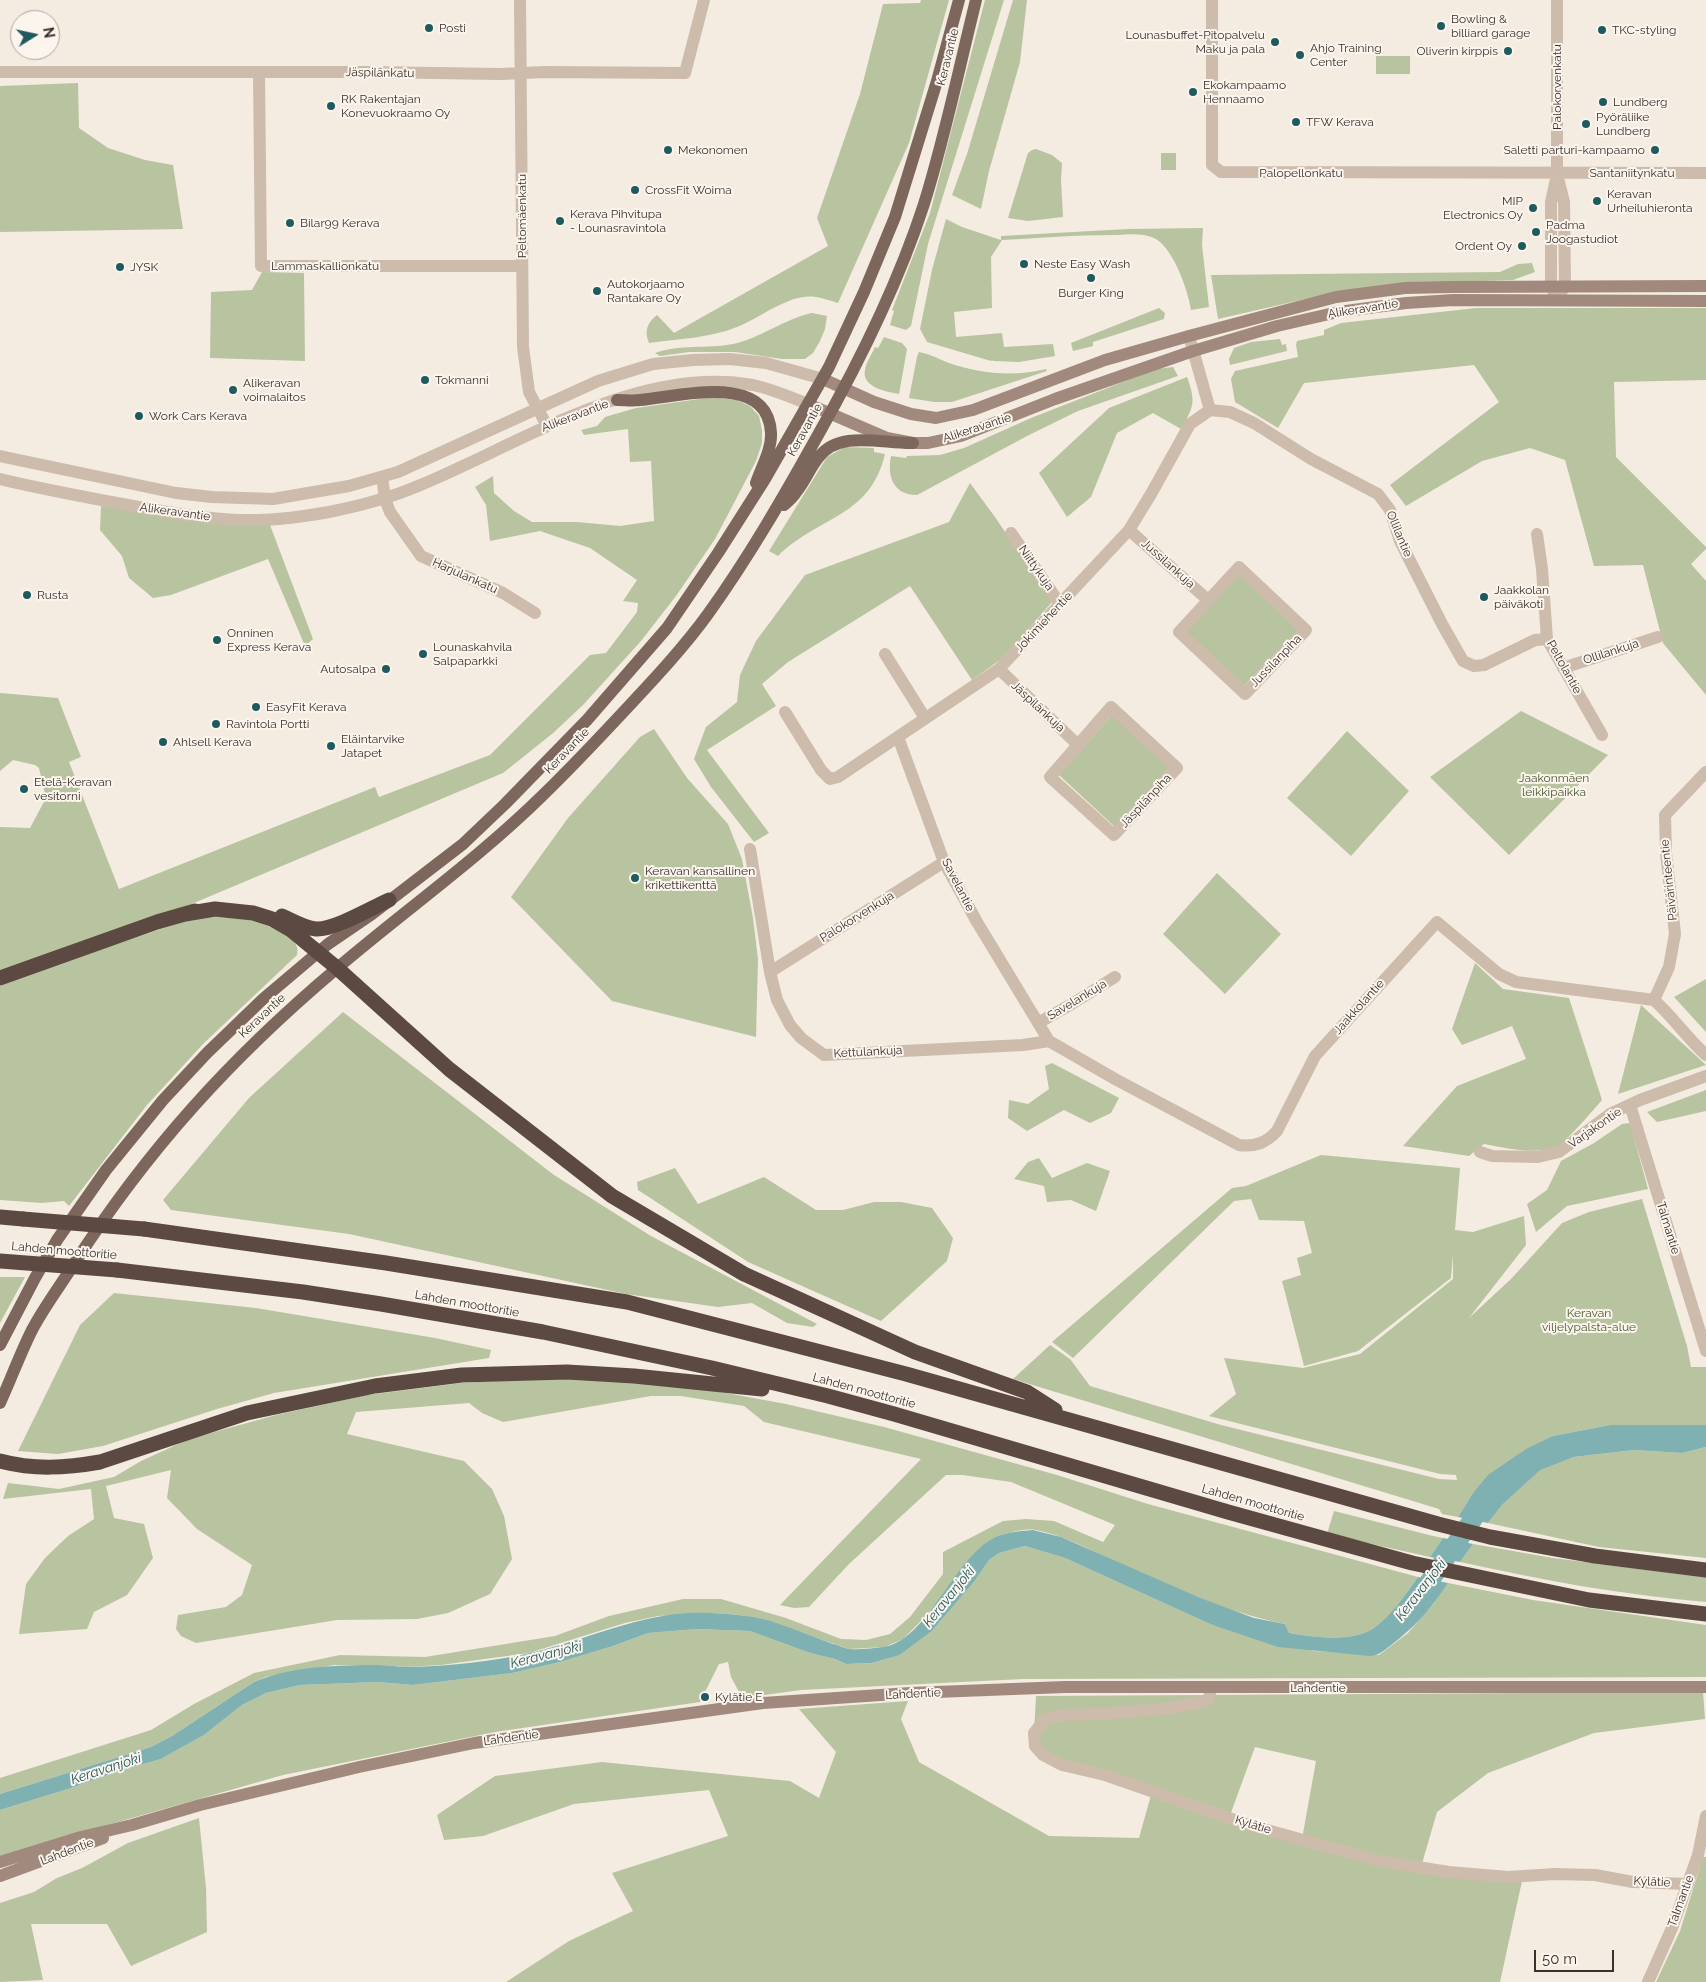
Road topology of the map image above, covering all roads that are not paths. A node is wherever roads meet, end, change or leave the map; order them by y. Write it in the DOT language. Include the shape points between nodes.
graph roads {
  1 [pos="520,0"];
  2 [pos="704,0"];
  3 [pos="959,0"];
  4 [pos="976,0"];
  5 [pos="1212,0"];
  6 [pos="1557,0"];
  7 [pos="0,72"];
  8 [pos="259,72"];
  9 [pos="522,74"];
  10 [pos="1706,173"];
  11 [pos="1557,174"];
  12 [pos="522,266"];
  13 [pos="1551,286"];
  14 [pos="1565,286"];
  15 [pos="1706,286"];
  16 [pos="1557,300"];
  17 [pos="1706,301"];
  18 [pos="1188,336"];
  19 [pos="1194,351"];
  20 [pos="823,379"];
  21 [pos="843,388"];
  22 [pos="618,400"];
  23 [pos="808,404"];
  24 [pos="537,409"];
  25 [pos="1210,410"];
  26 [pos="830,413"];
  27 [pos="547,426"];
  28 [pos="913,443"];
  29 [pos="0,456"];
  30 [pos="382,477"];
  31 [pos="0,479"];
  32 [pos="385,499"];
  33 [pos="746,508"];
  34 [pos="769,522"];
  35 [pos="1129,530"];
  36 [pos="1011,533"];
  37 [pos="1537,534"];
  38 [pos="1208,600"];
  39 [pos="1060,604"];
  40 [pos="535,613"];
  41 [pos="1658,637"];
  42 [pos="1547,639"];
  43 [pos="885,654"];
  44 [pos="1563,668"];
  45 [pos="999,670"];
  46 [pos="785,712"];
  47 [pos="925,718"];
  48 [pos="1602,734"];
  49 [pos="898,737"];
  50 [pos="1077,744"];
  51 [pos="1706,772"];
  52 [pos="750,850"];
  53 [pos="944,862"];
  54 [pos="389,900"];
  55 [pos="185,914"];
  56 [pos="318,952"];
  57 [pos="337,968"];
  58 [pos="770,972"];
  59 [pos="1115,977"];
  60 [pos="0,978"];
  61 [pos="1654,1000"];
  62 [pos="1038,1023"];
  63 [pos="1049,1041"];
  64 [pos="1706,1055"];
  65 [pos="1706,1076"];
  66 [pos="1630,1105"];
  67 [pos="1480,1152"];
  68 [pos="0,1217"];
  69 [pos="0,1261"];
  70 [pos="0,1344"];
  71 [pos="1706,1351"];
  72 [pos="828,1396"];
  73 [pos="0,1403"];
  74 [pos="1069,1419"];
  75 [pos="0,1461"];
  76 [pos="1706,1570"];
  77 [pos="1706,1614"];
  78 [pos="1706,1687"];
  79 [pos="1211,1688"];
  80 [pos="1706,1816"];
  81 [pos="132,1825"];
  82 [pos="0,1862"];
  83 [pos="0,1876"];
  84 [pos="1688,1884"];
  85 [pos="1648,1982"];
  1 -- 9 [label="street, Peltomäenkatu"];
  2 -- 9 [label="street, Jäspilänkatu" via="685,73"];
  3 -- 20 [label="main road, Keravantie" via="895,217"];
  4 -- 21 [label="main road, Keravantie" via="923,206 899,271"];
  5 -- 11 [label="street, Palopellonkatu" via="1212,165 1221,172"];
  6 -- 11 [label="street, Palokorvenkatu"];
  7 -- 8 [label="street, Jäspilänkatu"];
  8 -- 9 [label="street, Jäspilänkatu"];
  8 -- 12 [label="street, Lammaskallionkatu" via="261,266"];
  9 -- 12 [label="street, Peltomäenkatu"];
  10 -- 11 [label="street, Santaniitynkatu"];
  11 -- 13 [label="street, Palokorvenkatu" via="1552,202"];
  11 -- 14 [label="street, Palokorvenkatu" via="1564,202"];
  12 -- 24 [label="street, Peltomäenkatu" via="523,347 529,392"];
  13 -- 14 [label="main road, Alikeravantie"];
  13 -- 16 [label="street, Palokorvenkatu"];
  13 -- 18 [label="main road, Alikeravantie" via="1405,288 1336,297"];
  14 -- 15 [label="main road, Alikeravantie"];
  14 -- 16 [label="street"];
  16 -- 17 [label="main road, Alikeravantie"];
  16 -- 19 [label="main road, Alikeravantie" via="1406,302 1294,322"];
  18 -- 19 [label="street"];
  18 -- 21 [label="main road, Alikeravantie" via="1105,360 973,410 936,418 911,414"];
  19 -- 25 [label="street"];
  19 -- 28 [label="main road, Alikeravantie" via="1055,399 961,436"];
  20 -- 21 [label="main road, Alikeravantie"];
  20 -- 23 [label="main road, Keravantie"];
  20 -- 24 [label="street, Alikeravantie" via="766,363 730,359 653,364 598,382"];
  21 -- 26 [label="main road, Keravantie"];
  22 -- 23 [label="street, Alikeravantie" via="669,386 721,383 753,386"];
  22 -- 27 [label="street, Alikeravantie"];
  22 -- 33 [label="main road" via="720,392 738,394 757,402 769,420 772,433"];
  23 -- 26 [label="main road, Alikeravantie"];
  23 -- 33 [label="main road, Keravantie"];
  24 -- 27 [label="street, Peltomäenkatu"];
  24 -- 30 [label="street, Alikeravantie"];
  25 -- 35 [label="street, Jokimiehentie" via="1190,424"];
  25 -- 42 [label="street, Ollilantie" via="1230,412 1254,423 1311,459 1378,494 1390,510 1404,549 1463,661 1474,666 1484,664 1535,640"];
  26 -- 28 [label="main road, Alikeravantie" via="887,438"];
  26 -- 34 [label="main road, Keravantie"];
  27 -- 32 [label="street, Alikeravantie"];
  28 -- 34 [label="main road" via="837,442 818,457 798,491"];
  29 -- 30 [label="street, Alikeravantie" via="176,493 212,497 273,499"];
  30 -- 32 [label="street, Harjulankatu"];
  31 -- 32 [label="street, Alikeravantie" via="189,516 258,520 300,517"];
  32 -- 40 [label="street, Harjulankatu" via="390,512 422,556 503,593"];
  33 -- 54 [label="main road, Keravantie" via="667,628 593,714 463,844"];
  34 -- 57 [label="main road, Keravantie" via="688,639 591,747 482,852"];
  35 -- 38 [label="street, Jussilankuja"];
  35 -- 39 [label="street, Jokimiehentie"];
  36 -- 39 [label="street, Niittykuja"];
  37 -- 42 [label="street, Peltolantie"];
  38 -- 38 [label="street, Jussilanpiha" via="1179,632 1245,694 1306,630 1239,567"];
  39 -- 45 [label="street, Jokimiehentie"];
  41 -- 44 [label="street, Ollilankuja"];
  42 -- 44 [label="street, Peltolantie"];
  43 -- 47 [label="street"];
  44 -- 48 [label="street, Peltolantie"];
  45 -- 47 [label="street, Jokimiehentie"];
  45 -- 50 [label="street, Jäspilänkuja"];
  46 -- 49 [label="street, Jokimiehentie" via="830,779 838,777"];
  47 -- 49 [label="street, Jokimiehentie"];
  49 -- 53 [label="street, Savelantie"];
  50 -- 50 [label="street, Jäspilänpiha" via="1050,777 1114,835 1177,768 1111,707"];
  51 -- 61 [label="street, Päivärinteentie" via="1665,815 1675,934 1669,967"];
  52 -- 58 [label="street, Kettulankuja"];
  53 -- 58 [label="street, Palokorvenkuja"];
  53 -- 62 [label="street, Savelantie"];
  54 -- 55 [label="highway" via="324,928 306,927 249,905 217,904"];
  54 -- 56 [label="main road, Keravantie"];
  55 -- 56 [label="highway" via="215,909 253,913 291,930"];
  55 -- 60 [label="highway"];
  56 -- 57 [label="highway"];
  56 -- 70 [label="main road, Keravantie" via="263,999 163,1100 106,1170 57,1240"];
  57 -- 73 [label="main road, Keravantie" via="236,1059 138,1171 104,1217 32,1330"];
  57 -- 74 [label="highway" via="449,1069 612,1196 744,1274 916,1352 1027,1392"];
  58 -- 63 [label="street, Kettulankuja" via="777,1000 790,1024 801,1038 824,1054"];
  59 -- 62 [label="street, Savelankuja"];
  61 -- 63 [label="street, Jaakkolantie" via="1516,982 1499,974 1438,922 1315,1056 1277,1131 1270,1139 1250,1146 1239,1145"];
  61 -- 64 [label="street"];
  62 -- 63 [label="street, Jaakkolantie"];
  65 -- 66 [label="street, Varjakontie"];
  66 -- 67 [label="street, Varjakontie" via="1610,1114 1559,1152 1538,1157 1492,1156"];
  66 -- 71 [label="street, Talmantie"];
  68 -- 74 [label="highway, bridge" via="144,1229 386,1263 627,1302"];
  69 -- 72 [label="highway, Lahden moottoritie, bridge" via="117,1270 303,1292 543,1332"];
  72 -- 75 [label="highway" via="567,1372 462,1375 375,1386 247,1413 100,1462 40,1468"];
  72 -- 77 [label="highway, Lahden moottoritie" via="1412,1563 1590,1600"];
  74 -- 76 [label="highway" via="1438,1524 1595,1556"];
  78 -- 79 [label="main road, Lahdentie"];
  79 -- 81 [label="main road, Lahdentie" via="1065,1687 754,1704 474,1743 249,1792"];
  79 -- 84 [label="street, Kylätie" via="1206,1701 1172,1708 1062,1715 1045,1719 1034,1733 1036,1746 1043,1756 1062,1765 1105,1776 1249,1825 1379,1861 1449,1872 1508,1876 1589,1875 1633,1882"];
  80 -- 84 [label="street, Talmantie"];
  81 -- 82 [label="main road, Lahdentie"];
  81 -- 83 [label="main road, Lahdentie"];
  84 -- 85 [label="street, Talmantie"];
}
